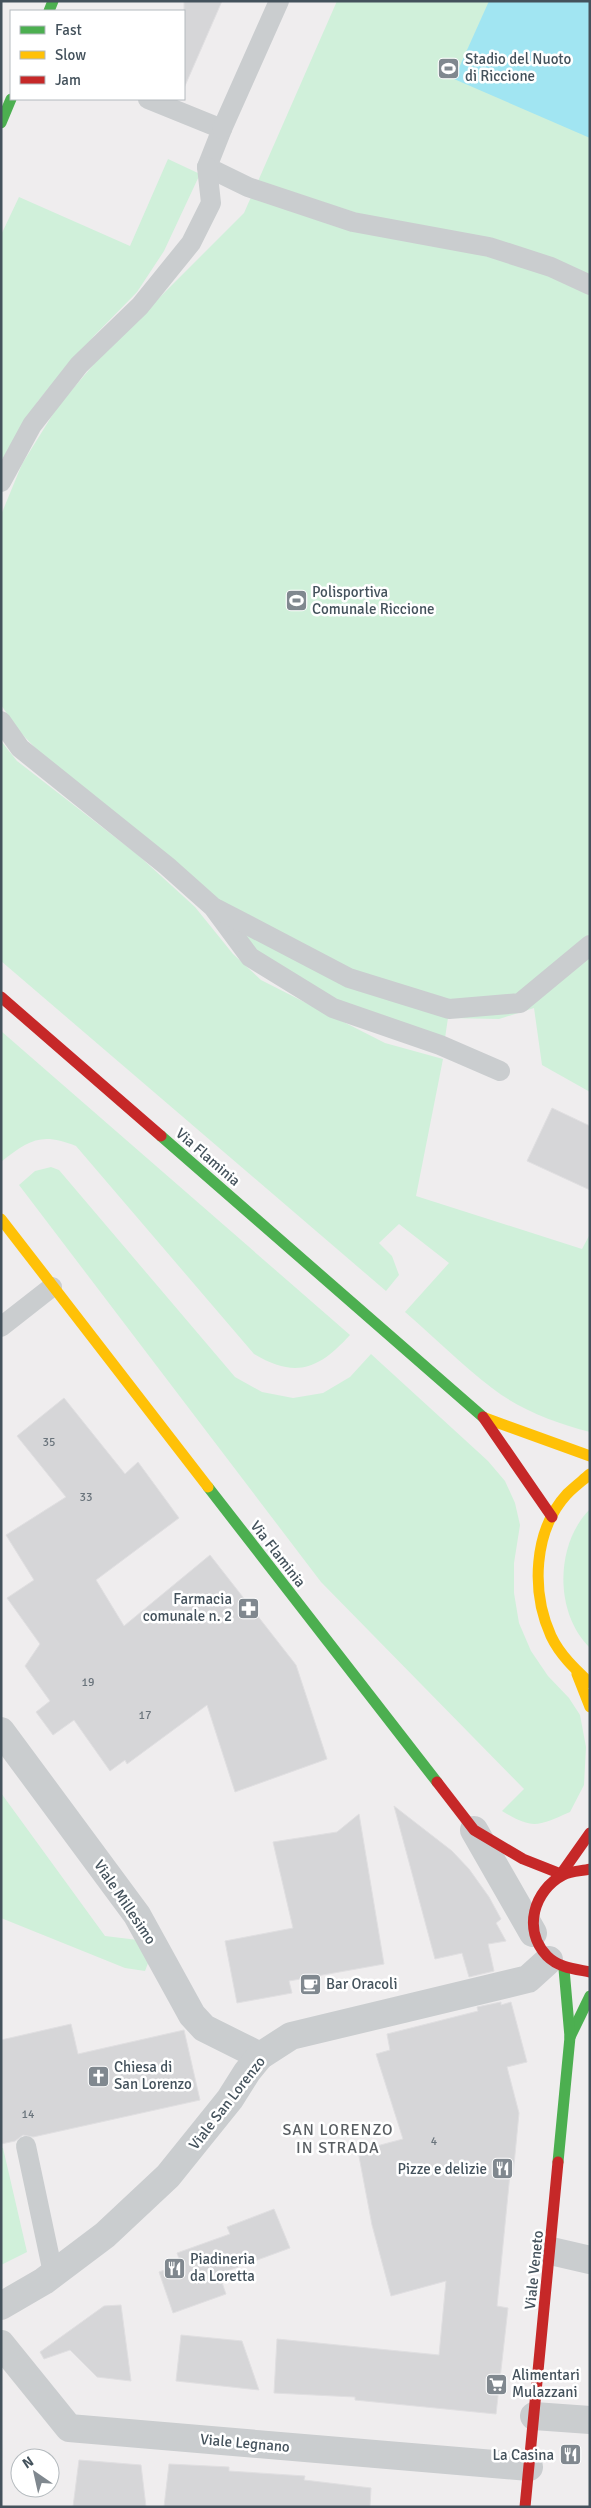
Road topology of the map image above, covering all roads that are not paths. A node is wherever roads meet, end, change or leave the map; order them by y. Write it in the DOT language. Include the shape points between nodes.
graph roads {
  1 [pos="279,1"];
  2 [pos="11,100"];
  3 [pos="150,100"];
  4 [pos="1,123"];
  5 [pos="222,129"];
  6 [pos="207,167"];
  7 [pos="590,286"];
  8 [pos="1,482"];
  9 [pos="1,721"];
  10 [pos="213,907"];
  11 [pos="590,945"];
  12 [pos="1,997"];
  13 [pos="500,1071"];
  14 [pos="1,1218"];
  15 [pos="52,1287"];
  16 [pos="1,1327"];
  17 [pos="484,1418"];
  18 [pos="590,1456"];
  19 [pos="590,1474"];
  20 [pos="552,1517"];
  21 [pos="578,1674"];
  22 [pos="590,1683"];
  23 [pos="590,1707"];
  24 [pos="1,1731"];
  25 [pos="474,1830"];
  26 [pos="590,1833"];
  27 [pos="590,1869"];
  28 [pos="561,1874"];
  29 [pos="533,1933"];
  30 [pos="557,1964"];
  31 [pos="590,1972"];
  32 [pos="590,1996"];
  33 [pos="570,2036"];
  34 [pos="260,2056"];
  35 [pos="26,2146"];
  36 [pos="551,2251"];
  37 [pos="590,2260"];
  38 [pos="53,2273"];
  39 [pos="1,2306"];
  40 [pos="1,2344"];
  41 [pos="534,2416"];
  42 [pos="590,2420"];
  43 [pos="529,2467"];
  44 [pos="525,2507"];
  1 -- 5 [label="lane"];
  2 -- 4 [label="main road"];
  3 -- 5 [label="lane"];
  5 -- 6 [label="lane"];
  6 -- 7 [label="lane" via="248,187 353,222 489,247 551,267"];
  6 -- 8 [label="lane" via="211,203 191,243 140,306 74,372 32,424"];
  9 -- 10 [label="lane" via="20,748"];
  10 -- 11 [label="lane" via="349,978 449,1009 520,1003"];
  10 -- 13 [label="lane" via="250,957 333,1008 440,1045"];
  12 -- 17 [label="main road, Via Flaminia"];
  14 -- 15 [label="main road, Via Flaminia"];
  15 -- 16 [label="lane"];
  15 -- 25 [label="main road, Via Flaminia"];
  17 -- 18 [label="main road, Via Flaminia"];
  17 -- 20 [label="main road, Via Flaminia"];
  19 -- 20 [label="main road" via="567,1495"];
  20 -- 21 [label="main road" via="542,1543 537,1571 538,1600 546,1627 559,1652"];
  21 -- 22 [label="main road"];
  21 -- 23 [label="main road"];
  24 -- 34 [label="street, Viale Millesimo" via="137,1915 192,2015 204,2028"];
  25 -- 28 [label="main road, Via Flaminia" via="523,1859"];
  25 -- 29 [label="street"];
  26 -- 28 [label="main road"];
  27 -- 28 [label="main road" via="575,1869"];
  28 -- 29 [label="main road" via="546,1884 536,1899"];
  29 -- 30 [label="main road" via="539,1948"];
  30 -- 31 [label="main road"];
  30 -- 33 [label="main road, Viale Veneto"];
  30 -- 34 [label="street, Viale San Lorenzo" via="528,1979 291,2036"];
  32 -- 33 [label="main road, Viale Veneto"];
  33 -- 36 [label="main road, Viale Veneto"];
  34 -- 38 [label="street, Viale San Lorenzo" via="168,2176 105,2235"];
  35 -- 38 [label="lane"];
  36 -- 37 [label="street"];
  36 -- 41 [label="main road, Viale Veneto"];
  38 -- 39 [label="street, Viale San Lorenzo"];
  40 -- 43 [label="street, Viale Legnano" via="69,2428"];
  41 -- 42 [label="street"];
  41 -- 43 [label="main road, Viale Veneto"];
  43 -- 44 [label="main road, Viale Veneto"];
}
